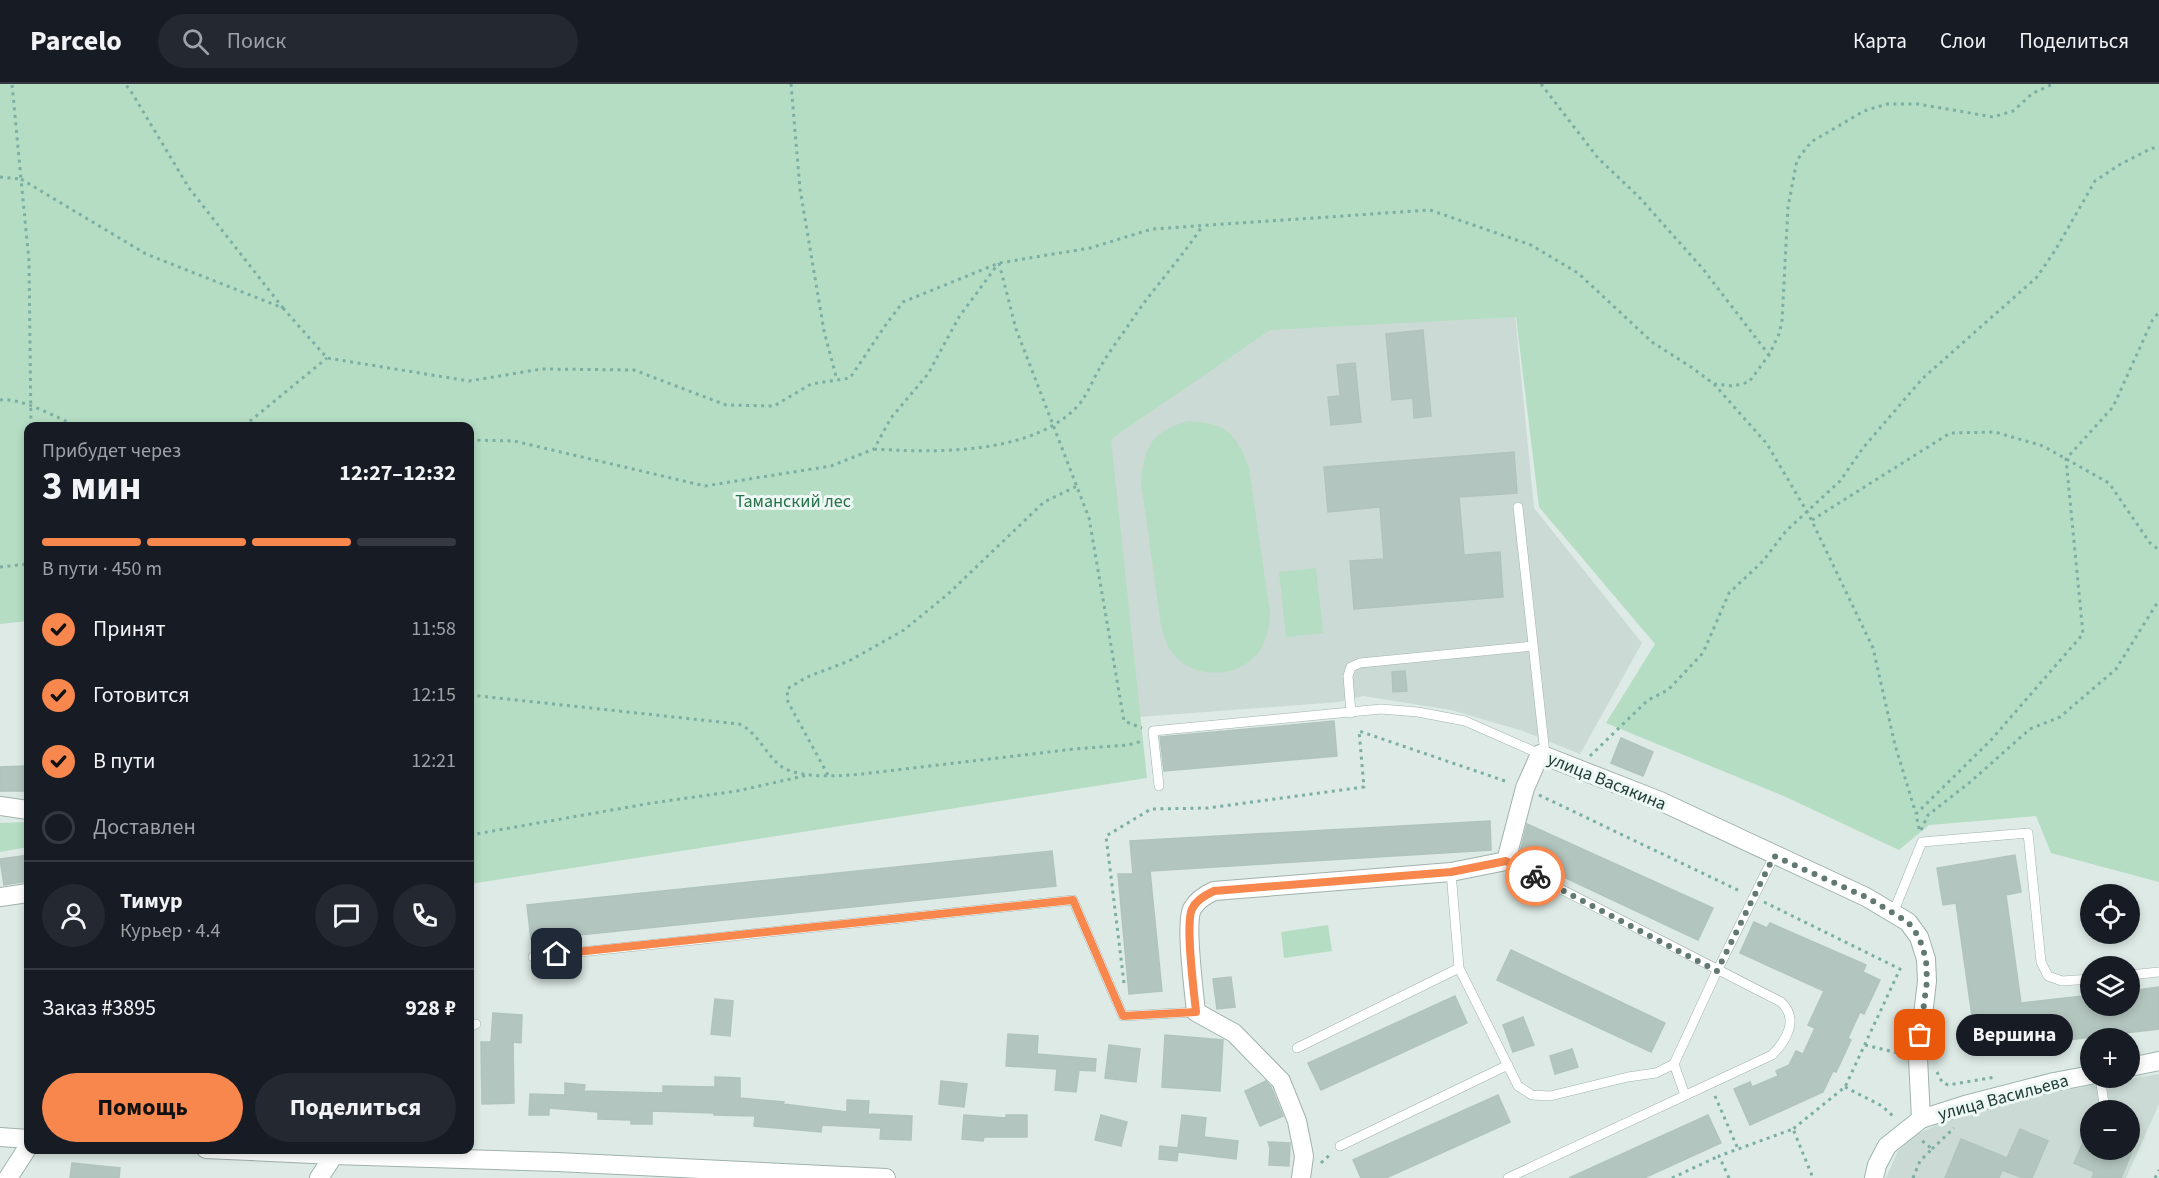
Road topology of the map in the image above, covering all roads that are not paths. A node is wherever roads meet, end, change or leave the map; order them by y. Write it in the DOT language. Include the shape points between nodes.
graph roads {
  1 [pos="1518,507"];
  2 [pos="1533,646"];
  3 [pos="1351,713"];
  4 [pos="1543,754"];
  5 [pos="1159,786"];
  6 [pos="0,806"];
  7 [pos="24,809"];
  8 [pos="1774,856"];
  9 [pos="1506,861"];
  10 [pos="1451,872"];
  11 [pos="24,894"];
  12 [pos="0,897"];
  13 [pos="1893,913"];
  14 [pos="533,957"];
  15 [pos="1459,968"];
  16 [pos="1717,971"];
  17 [pos="2159,972"];
  18 [pos="2140,974"];
  19 [pos="2080,980"];
  20 [pos="1196,1012"];
  21 [pos="1297,1048"];
  22 [pos="2159,1061"];
  23 [pos="1674,1064"];
  24 [pos="1508,1065"];
  25 [pos="2140,1065"];
  26 [pos="2080,1078"];
  27 [pos="1685,1095"];
  28 [pos="1921,1119"];
  29 [pos="0,1137"];
  30 [pos="24,1139"];
  31 [pos="1340,1146"];
  32 [pos="24,1153"];
  33 [pos="313,1154"];
  34 [pos="391,1154"];
  35 [pos="454,1154"];
  36 [pos="334,1155"];
  37 [pos="555,1170"];
  38 [pos="818,1176"];
  39 [pos="8,1178"];
  40 [pos="319,1178"];
  41 [pos="886,1178"];
  42 [pos="1301,1178"];
  43 [pos="1508,1178"];
  44 [pos="1874,1178"];
  1 -- 2 [label="lane"];
  2 -- 3 [label="lane" via="1360,663 1351,667 1348,676"];
  2 -- 4 [label="lane"];
  3 -- 4 [label="lane" via="1382,709 1418,711 1465,721"];
  3 -- 5 [label="lane" via="1153,735"];
  4 -- 8 [label="street, улица Васякина" via="1660,801"];
  4 -- 9 [label="street, улица Васякина" via="1525,788"];
  6 -- 7 [label="street"];
  8 -- 13 [label="street, улица Васякина"];
  8 -- 16 [label="lane"];
  9 -- 10 [label="street"];
  9 -- 16 [label="lane"];
  10 -- 15 [label="lane"];
  10 -- 20 [label="street" via="1214,891 1201,897 1192,909 1189,924"];
  11 -- 12 [label="street"];
  13 -- 19 [label="lane" via="1922,842 2028,833 2041,962 2048,976 2062,981"];
  13 -- 28 [label="street, улица Васякина" via="1914,930 1926,959 1918,1058"];
  14 -- 20 [label="lane" via="1073,900 1123,1016"];
  15 -- 21 [label="lane"];
  15 -- 24 [label="lane"];
  16 -- 23 [label="lane"];
  16 -- 27 [label="lane" via="1788,1009 1785,1043 1772,1055"];
  17 -- 18 [label="lane"];
  20 -- 42 [label="street" via="1234,1033 1281,1081 1297,1121 1304,1156"];
  22 -- 25 [label="street"];
  23 -- 24 [label="lane" via="1656,1073 1550,1096 1532,1095 1518,1086"];
  23 -- 27 [label="lane"];
  24 -- 31 [label="lane"];
  26 -- 28 [label="street, улица Васильева"];
  27 -- 43 [label="lane"];
  28 -- 44 [label="street, улица Васильева" via="1887,1146"];
  29 -- 30 [label="street"];
  32 -- 39 [label="street"];
  33 -- 36 [label="street"];
  34 -- 36 [label="street"];
  35 -- 37 [label="street"];
  36 -- 40 [label="street"];
  37 -- 38 [label="street"];
  38 -- 41 [label="street"];
}
